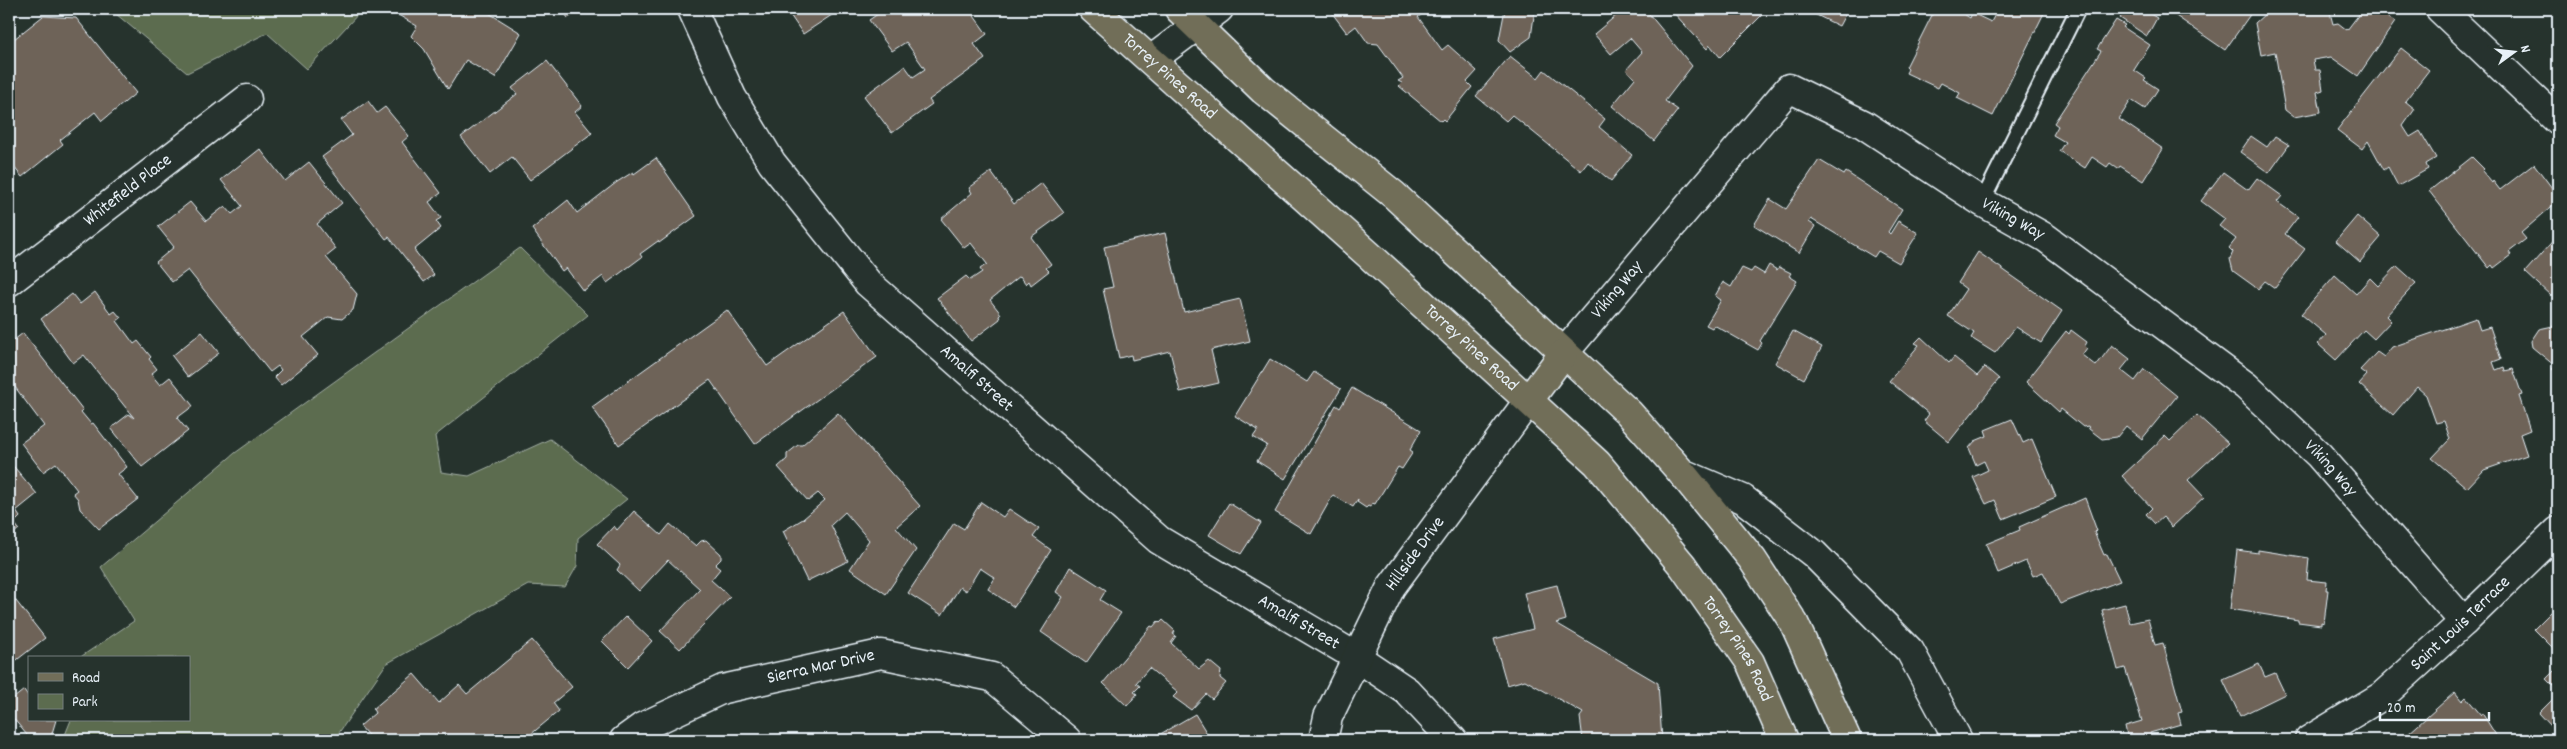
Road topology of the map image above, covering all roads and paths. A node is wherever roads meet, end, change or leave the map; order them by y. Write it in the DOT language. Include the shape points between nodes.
graph roads {
  1 [pos="692,9"];
  2 [pos="1093,9"];
  3 [pos="1219,9"];
  4 [pos="2078,9"];
  5 [pos="2440,9"];
  6 [pos="1188,17"];
  7 [pos="1150,60"];
  8 [pos="247,99"];
  9 [pos="2558,121"];
  10 [pos="1982,202"];
  11 [pos="9,282"];
  12 [pos="1563,354"];
  13 [pos="1529,400"];
  14 [pos="1682,473"];
  15 [pos="2558,531"];
  16 [pos="2464,622"];
  17 [pos="1355,656"];
  18 [pos="624,740"];
  19 [pos="1067,740"];
  20 [pos="1324,740"];
  21 [pos="1453,740"];
  22 [pos="1784,740"];
  23 [pos="1846,740"];
  24 [pos="1958,740"];
  25 [pos="2309,740"];
  1 -- 17 [label="street, Amalfi Street" via="732,97 772,163 868,283 1159,540"];
  2 -- 7 [label="main road, Torrey Pines Road"];
  3 -- 6 [label="street"];
  4 -- 10 [label="lane"];
  5 -- 9 [label="street"];
  6 -- 7 [label="street"];
  6 -- 12 [label="main road" via="1263,90 1394,195"];
  7 -- 13 [label="main road, Torrey Pines Road"];
  8 -- 11 [label="street, Whitefield Place"];
  10 -- 12 [label="street, Viking Way" via="1863,124 1790,88"];
  10 -- 16 [label="street, Viking Way" via="2046,238 2246,386 2320,455"];
  12 -- 13 [label="main road, Hillside Drive"];
  12 -- 14 [label="main road" via="1629,414"];
  13 -- 17 [label="street, Hillside Drive" via="1391,587"];
  13 -- 22 [label="main road, Torrey Pines Road" via="1597,463 1683,566 1750,662"];
  14 -- 23 [label="main road" via="1752,559 1794,623"];
  14 -- 24 [label="street" via="1743,499 1814,554 1910,651"];
  15 -- 16 [label="street, Saint Louis Terrace"];
  16 -- 25 [label="street, Saint Louis Terrace" via="2382,696"];
  17 -- 20 [label="street" via="1328,717"];
  17 -- 21 [label="street" via="1407,691"];
  18 -- 19 [label="street, Sierra Mar Drive" via="642,727 723,689 881,654 992,677"];
}
